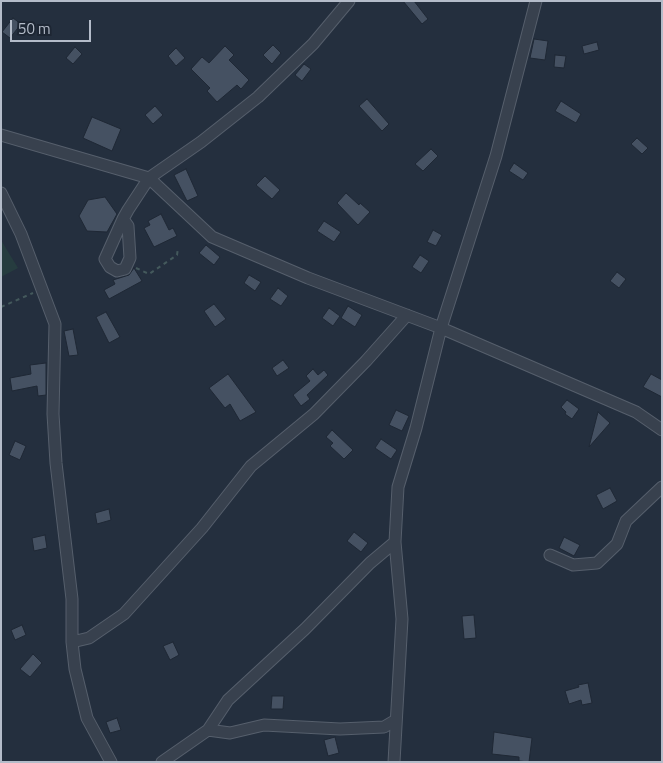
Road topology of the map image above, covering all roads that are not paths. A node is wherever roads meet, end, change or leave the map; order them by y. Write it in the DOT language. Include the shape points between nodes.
graph roads {
  1 [pos="349,1"];
  2 [pos="536,1"];
  3 [pos="1,135"];
  4 [pos="148,178"];
  5 [pos="1,193"];
  6 [pos="123,219"];
  7 [pos="407,315"];
  8 [pos="441,328"];
  9 [pos="662,430"];
  10 [pos="662,487"];
  11 [pos="396,542"];
  12 [pos="550,555"];
  13 [pos="72,642"];
  14 [pos="396,720"];
  15 [pos="208,730"];
  16 [pos="111,762"];
  17 [pos="162,762"];
  18 [pos="394,762"];
  1 -- 4 [label="street" via="313,44 258,97"];
  2 -- 8 [label="street" via="496,156"];
  3 -- 4 [label="street"];
  4 -- 6 [label="street"];
  4 -- 7 [label="street" via="212,237"];
  5 -- 13 [label="street" via="21,234 55,324 53,414 72,599"];
  6 -- 6 [label="street" via="105,259 117,271 125,269 130,258 128,226"];
  7 -- 8 [label="street"];
  7 -- 13 [label="street" via="314,414 251,466 202,528 124,614 89,638"];
  8 -- 9 [label="street" via="636,412"];
  8 -- 11 [label="street" via="398,487"];
  10 -- 12 [label="street" via="626,521 617,544 597,564 573,566"];
  11 -- 14 [label="street" via="402,619"];
  11 -- 15 [label="street" via="370,563 305,630 228,700"];
  13 -- 16 [label="street" via="87,718"];
  14 -- 15 [label="street" via="384,727 340,729 264,725 230,733"];
  14 -- 18 [label="street"];
  15 -- 17 [label="street"];
}
